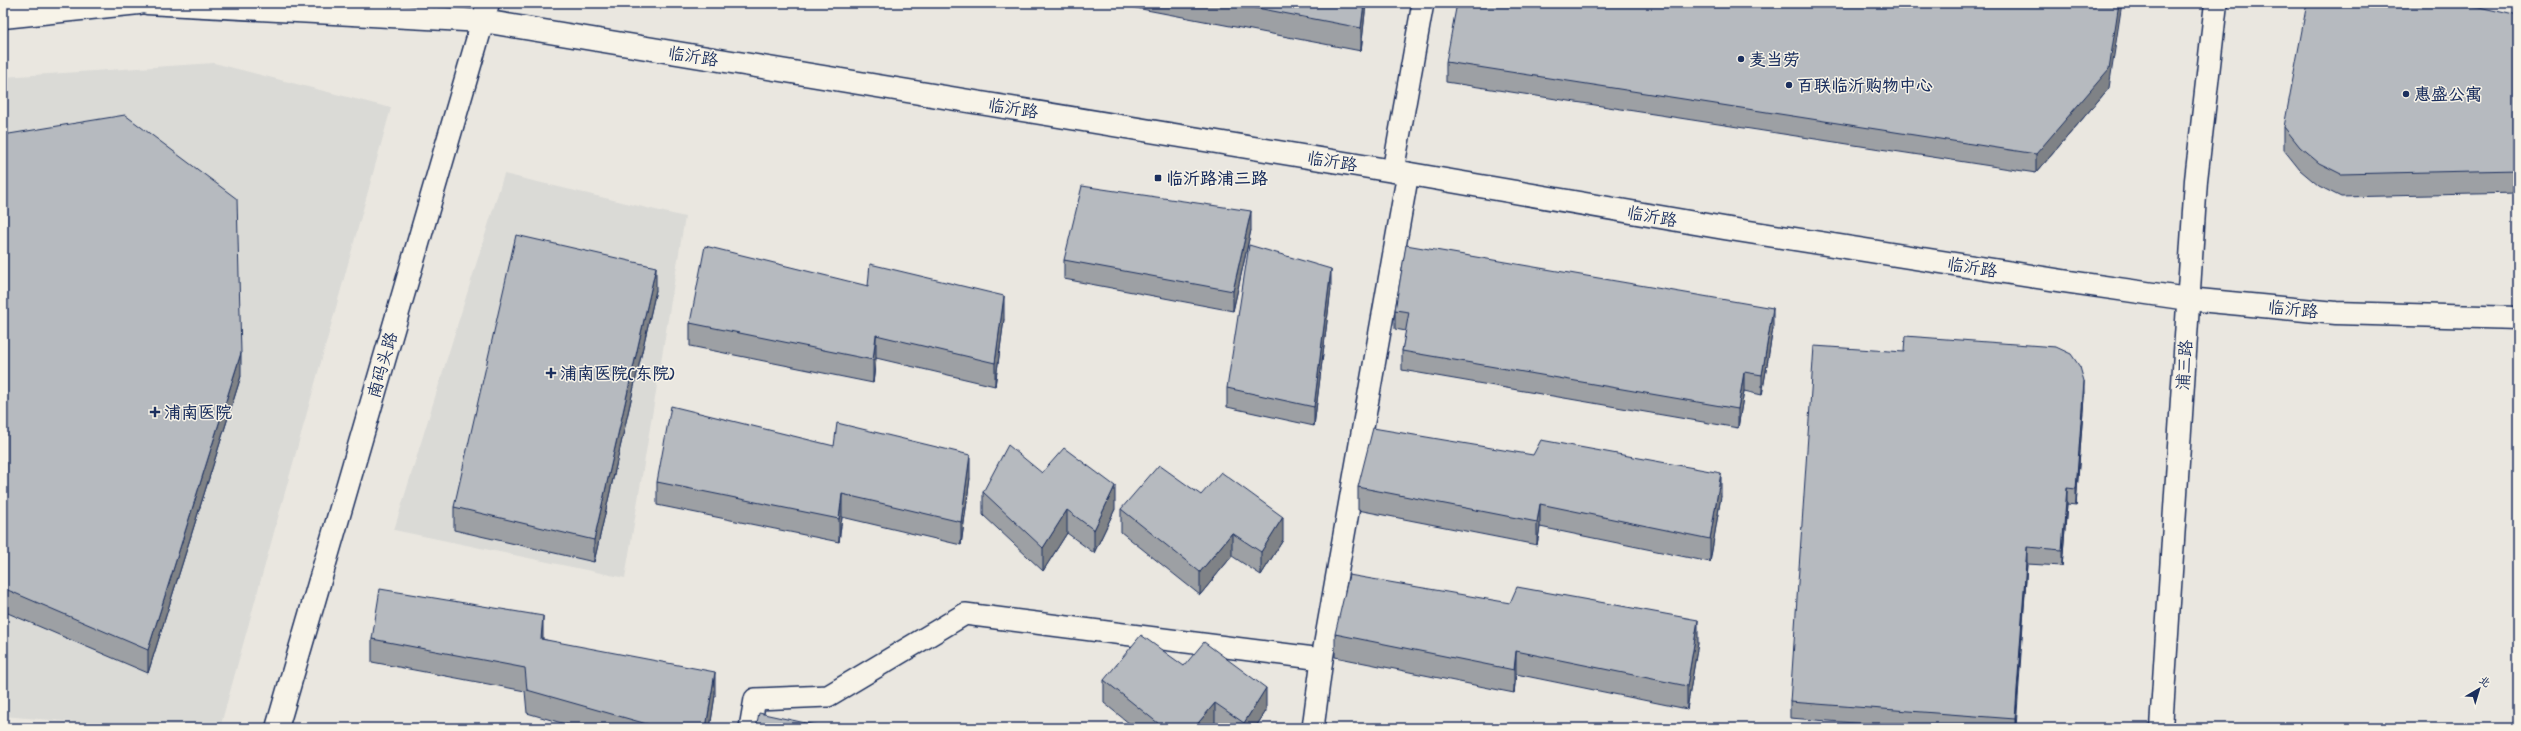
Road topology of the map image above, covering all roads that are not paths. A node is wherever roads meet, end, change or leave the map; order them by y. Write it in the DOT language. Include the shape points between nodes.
graph roads {
  1 [pos="139,3"];
  2 [pos="147,3"];
  3 [pos="1423,3"];
  4 [pos="2216,3"];
  5 [pos="485,12"];
  6 [pos="3,17"];
  7 [pos="1400,172"];
  8 [pos="2188,299"];
  9 [pos="2518,318"];
  10 [pos="1322,659"];
  11 [pos="277,728"];
  12 [pos="750,728"];
  13 [pos="1313,728"];
  14 [pos="2161,728"];
  1 -- 6 [label="street"];
  2 -- 5 [label="street, 临沂路"];
  3 -- 7 [label="lane"];
  4 -- 8 [label="street, 浦三路" via="2196,180"];
  5 -- 7 [label="street, 临沂路"];
  5 -- 11 [label="street, 南码头路"];
  7 -- 8 [label="street, 临沂路" via="1812,242"];
  7 -- 10 [label="lane"];
  8 -- 9 [label="street, 临沂路" via="2336,313"];
  8 -- 14 [label="street, 浦三路"];
  10 -- 12 [label="lane" via="965,614 828,696 755,698"];
  10 -- 13 [label="lane"];
}
